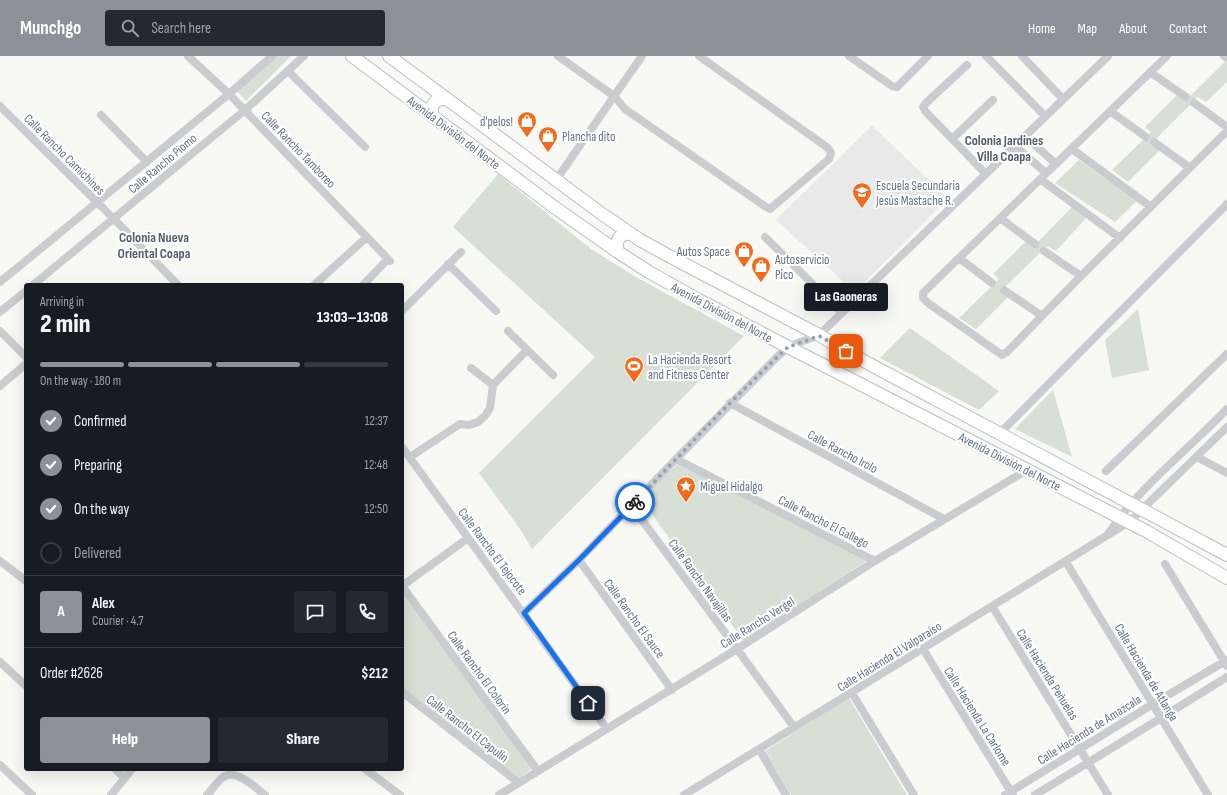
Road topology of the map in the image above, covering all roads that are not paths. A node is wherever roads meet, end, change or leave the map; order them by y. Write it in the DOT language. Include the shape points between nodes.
graph roads {
  1 [pos="188,56"];
  2 [pos="272,56"];
  3 [pos="304,56"];
  4 [pos="352,56"];
  5 [pos="389,56"];
  6 [pos="558,56"];
  7 [pos="642,56"];
  8 [pos="699,56"];
  9 [pos="849,56"];
  10 [pos="928,56"];
  11 [pos="986,56"];
  12 [pos="1022,56"];
  13 [pos="1108,56"];
  14 [pos="1167,56"];
  15 [pos="1224,56"];
  16 [pos="1227,58"];
  17 [pos="967,65"];
  18 [pos="288,71"];
  19 [pos="1150,72"];
  20 [pos="429,86"];
  21 [pos="229,94"];
  22 [pos="614,96"];
  23 [pos="1186,97"];
  24 [pos="447,99"];
  25 [pos="1063,99"];
  26 [pos="993,100"];
  27 [pos="1194,103"];
  28 [pos="416,104"];
  29 [pos="0,106"];
  30 [pos="244,110"];
  31 [pos="1110,111"];
  32 [pos="101,114"];
  33 [pos="433,116"];
  34 [pos="1045,116"];
  35 [pos="1227,127"];
  36 [pos="1227,131"];
  37 [pos="1025,136"];
  38 [pos="1146,136"];
  39 [pos="952,139"];
  40 [pos="1154,142"];
  41 [pos="1015,146"];
  42 [pos="365,147"];
  43 [pos="1072,148"];
  44 [pos="146,162"];
  45 [pos="1056,164"];
  46 [pos="1190,168"];
  47 [pos="1046,173"];
  48 [pos="986,174"];
  49 [pos="1040,179"];
  50 [pos="556,180"];
  51 [pos="98,203"];
  52 [pos="1227,204"];
  53 [pos="1151,207"];
  54 [pos="114,218"];
  55 [pos="1000,218"];
  56 [pos="612,221"];
  57 [pos="631,234"];
  58 [pos="367,237"];
  59 [pos="765,237"];
  60 [pos="1120,238"];
  61 [pos="601,240"];
  62 [pos="1035,244"];
  63 [pos="1044,251"];
  64 [pos="461,252"];
  65 [pos="618,252"];
  66 [pos="959,258"];
  67 [pos="448,264"];
  68 [pos="1081,276"];
  69 [pos="0,282"];
  70 [pos="35,283"];
  71 [pos="176,283"];
  72 [pos="316,283"];
  73 [pos="365,283"];
  74 [pos="992,283"];
  75 [pos="1004,290"];
  76 [pos="24,293"];
  77 [pos="404,309"];
  78 [pos="496,311"];
  79 [pos="0,312"];
  80 [pos="842,313"];
  81 [pos="1042,316"];
  82 [pos="0,331"];
  83 [pos="508,331"];
  84 [pos="819,336"];
  85 [pos="788,347"];
  86 [pos="527,350"];
  87 [pos="1227,354"];
  88 [pos="24,355"];
  89 [pos="24,366"];
  90 [pos="471,368"];
  91 [pos="553,375"];
  92 [pos="493,385"];
  93 [pos="0,386"];
  94 [pos="730,403"];
  95 [pos="1227,409"];
  96 [pos="1227,427"];
  97 [pos="1209,428"];
  98 [pos="999,434"];
  99 [pos="1219,435"];
  100 [pos="404,449"];
  101 [pos="1197,457"];
  102 [pos="410,458"];
  103 [pos="676,459"];
  104 [pos="1028,470"];
  105 [pos="1106,471"];
  106 [pos="1227,473"];
  107 [pos="631,505"];
  108 [pos="1136,507"];
  109 [pos="944,519"];
  110 [pos="1124,520"];
  111 [pos="468,538"];
  112 [pos="1227,555"];
  113 [pos="579,560"];
  114 [pos="0,561"];
  115 [pos="875,561"];
  116 [pos="1066,562"];
  117 [pos="1166,564"];
  118 [pos="1227,578"];
  119 [pos="24,579"];
  120 [pos="404,585"];
  121 [pos="404,589"];
  122 [pos="992,606"];
  123 [pos="524,613"];
  124 [pos="737,649"];
  125 [pos="923,649"];
  126 [pos="0,662"];
  127 [pos="1226,663"];
  128 [pos="1227,677"];
  129 [pos="24,684"];
  130 [pos="672,690"];
  131 [pos="852,693"];
  132 [pos="404,694"];
  133 [pos="1153,704"];
  134 [pos="1161,718"];
  135 [pos="794,727"];
  136 [pos="607,729"];
  137 [pos="1080,749"];
  138 [pos="759,750"];
  139 [pos="1088,762"];
  140 [pos="0,765"];
  141 [pos="117,771"];
  142 [pos="130,771"];
  143 [pos="368,771"];
  144 [pos="538,771"];
  145 [pos="125,778"];
  146 [pos="519,783"];
  147 [pos="687,794"];
  148 [pos="1010,794"];
  149 [pos="32,795"];
  150 [pos="111,795"];
  151 [pos="207,795"];
  152 [pos="265,795"];
  153 [pos="400,795"];
  154 [pos="499,795"];
  155 [pos="786,795"];
  156 [pos="914,795"];
  157 [pos="1035,795"];
  158 [pos="1108,795"];
  159 [pos="1208,795"];
  1 -- 21 [label="street, Calle Rancho Tamboreo"];
  2 -- 21 [label="street, Calle Rancho Piomo"];
  3 -- 18 [label="street, Calle Rancho Piomo"];
  4 -- 28 [label="main road, Avenida División del Norte"];
  5 -- 20 [label="main road, Avenida División del Norte"];
  6 -- 22 [label="street"];
  7 -- 22 [label="street"];
  8 -- 22 [label="street" via="828,148 831,153 829,159 770,209 625,110"];
  9 -- 10 [label="street" via="897,87"];
  11 -- 34 [label="street"];
  12 -- 25 [label="street"];
  13 -- 25 [label="street"];
  14 -- 19 [label="street"];
  15 -- 16 [label="street"];
  17 -- 39 [label="street" via="923,107"];
  18 -- 30 [label="street, Calle Rancho Piomo"];
  18 -- 42 [label="street"];
  19 -- 23 [label="street"];
  19 -- 31 [label="street"];
  20 -- 24 [label="main road, Avenida División del Norte"];
  20 -- 28 [label="main road" via="431,93 428,100"];
  21 -- 30 [label="street, Calle Rancho Tamboreo"];
  21 -- 44 [label="street, Calle Rancho Piomo"];
  22 -- 50 [label="street"];
  24 -- 33 [label="main road" via="440,99 434,103"];
  24 -- 50 [label="main road, Avenida División del Norte"];
  25 -- 34 [label="street"];
  26 -- 39 [label="street"];
  27 -- 35 [label="street"];
  28 -- 33 [label="main road, Avenida División del Norte"];
  29 -- 51 [label="street, Calle Rancho Camichines"];
  30 -- 54 [label="street, Calle Rancho Piomo"];
  30 -- 58 [label="street, Calle Rancho Tamboreo"];
  31 -- 38 [label="street"];
  31 -- 43 [label="street"];
  32 -- 44 [label="street"];
  33 -- 61 [label="main road, Avenida División del Norte"];
  34 -- 37 [label="street"];
  36 -- 46 [label="street"];
  37 -- 41 [label="street"];
  37 -- 45 [label="street"];
  39 -- 48 [label="street"];
  40 -- 46 [label="street"];
  41 -- 47 [label="street"];
  41 -- 48 [label="street"];
  43 -- 45 [label="street"];
  43 -- 53 [label="street"];
  44 -- 51 [label="street, Calle Rancho Piomo"];
  45 -- 47 [label="street"];
  46 -- 53 [label="street"];
  47 -- 49 [label="street"];
  48 -- 80 [label="street"];
  49 -- 55 [label="street"];
  49 -- 60 [label="street"];
  50 -- 56 [label="main road, Avenida División del Norte"];
  51 -- 54 [label="street, Calle Rancho Camichines"];
  51 -- 69 [label="street, Calle Rancho Piomo"];
  52 -- 98 [label="street"];
  53 -- 60 [label="street"];
  54 -- 70 [label="street, Calle Rancho Piomo"];
  54 -- 71 [label="street, Calle Rancho Camichines"];
  55 -- 62 [label="street"];
  55 -- 66 [label="street"];
  56 -- 57 [label="main road, Avenida División del Norte"];
  56 -- 61 [label="main road" via="613,232 608,238"];
  57 -- 65 [label="main road" via="624,234 618,238"];
  57 -- 84 [label="main road, Avenida División del Norte"];
  58 -- 72 [label="street"];
  58 -- 73 [label="street, Calle Rancho Tamboreo" via="389,260"];
  59 -- 80 [label="street"];
  60 -- 68 [label="street"];
  61 -- 65 [label="main road, Avenida División del Norte"];
  63 -- 68 [label="street"];
  64 -- 67 [label="street"];
  65 -- 85 [label="main road, Avenida División del Norte" via="697,299"];
  66 -- 74 [label="street"];
  66 -- 81 [label="street" via="923,293 923,298 998,353 1002,355 1007,352"];
  67 -- 77 [label="street"];
  67 -- 78 [label="street"];
  68 -- 81 [label="street"];
  75 -- 81 [label="street"];
  76 -- 79 [label="street"];
  80 -- 84 [label="street"];
  82 -- 88 [label="street"];
  83 -- 86 [label="street"];
  84 -- 85 [label="street"];
  84 -- 98 [label="main road, Avenida División del Norte"];
  85 -- 94 [label="street"];
  85 -- 104 [label="main road, Avenida División del Norte"];
  86 -- 91 [label="street"];
  86 -- 92 [label="street"];
  87 -- 105 [label="street"];
  89 -- 93 [label="street"];
  90 -- 92 [label="street"];
  92 -- 102 [label="street" via="490,408 485,416 469,425 460,424"];
  94 -- 103 [label="street"];
  94 -- 109 [label="street, Calle Rancho Irolo"];
  95 -- 97 [label="street"];
  96 -- 99 [label="street"];
  97 -- 99 [label="street"];
  97 -- 108 [label="street" via="1141,492"];
  98 -- 108 [label="main road, Avenida División del Norte"];
  99 -- 101 [label="street"];
  100 -- 102 [label="street, Calle Rancho El Tejocote"];
  101 -- 106 [label="street"];
  101 -- 108 [label="street"];
  102 -- 111 [label="street, Calle Rancho El Tejocote"];
  103 -- 107 [label="street"];
  103 -- 115 [label="street, Calle Rancho El Gallego"];
  104 -- 109 [label="street, Calle Rancho Vergel"];
  104 -- 110 [label="main road, Avenida División del Norte"];
  107 -- 113 [label="street"];
  107 -- 124 [label="street, Calle Rancho Navajillas"];
  108 -- 110 [label="street, Calle Hacienda El Valparaíso"];
  108 -- 110 [label="street, Calle Hacienda El Valparaíso"];
  108 -- 112 [label="main road, Avenida División del Norte"];
  109 -- 115 [label="street, Calle Rancho Vergel"];
  110 -- 116 [label="street, Calle Hacienda El Valparaíso" via="1106,536"];
  110 -- 118 [label="main road, Avenida División del Norte"];
  111 -- 120 [label="street"];
  111 -- 123 [label="street, Calle Rancho El Tejocote"];
  113 -- 123 [label="street"];
  113 -- 130 [label="street, Calle Rancho El Sauce"];
  114 -- 119 [label="street"];
  115 -- 124 [label="street, Calle Rancho Vergel"];
  116 -- 122 [label="street, Calle Hacienda El Valparaíso"];
  116 -- 133 [label="street, Calle Hacienda de Atlanga"];
  117 -- 127 [label="street"];
  121 -- 144 [label="street, Calle Rancho El Colorín"];
  122 -- 125 [label="street, Calle Hacienda El Valparaíso"];
  122 -- 137 [label="street, Calle Hacienda Peñuelas"];
  123 -- 136 [label="street, Calle Rancho El Tejocote"];
  124 -- 130 [label="street, Calle Rancho Vergel"];
  124 -- 135 [label="street, Calle Rancho Navajillas"];
  125 -- 131 [label="street, Calle Hacienda El Valparaíso"];
  125 -- 148 [label="street, Calle Hacienda La Carlome"];
  126 -- 129 [label="street"];
  127 -- 133 [label="street, Calle Hacienda de Amazcala"];
  128 -- 134 [label="street"];
  130 -- 136 [label="street, Calle Rancho Vergel"];
  131 -- 135 [label="street, Calle Hacienda El Valparaíso"];
  131 -- 156 [label="street"];
  132 -- 146 [label="street, Calle Rancho El Capulín"];
  133 -- 134 [label="street, Calle Hacienda de Atlanga"];
  133 -- 137 [label="street, Calle Hacienda de Amazcala"];
  134 -- 139 [label="street"];
  134 -- 159 [label="street, Calle Hacienda de Atlanga"];
  135 -- 138 [label="street, Calle Hacienda El Valparaíso"];
  136 -- 144 [label="street, Calle Rancho Vergel"];
  137 -- 139 [label="street, Calle Hacienda Peñuelas"];
  137 -- 148 [label="street, Calle Hacienda de Amazcala"];
  138 -- 147 [label="street, Calle Hacienda El Valparaíso"];
  138 -- 155 [label="street"];
  139 -- 157 [label="street"];
  139 -- 158 [label="street, Calle Hacienda Peñuelas"];
  140 -- 149 [label="street"];
  141 -- 145 [label="street"];
  142 -- 145 [label="street"];
  143 -- 153 [label="street"];
  144 -- 146 [label="street, Calle Rancho Vergel"];
  145 -- 150 [label="street"];
  146 -- 154 [label="street, Calle Rancho Vergel"];
  151 -- 152 [label="street" via="222,777 231,774 238,775"];
}
